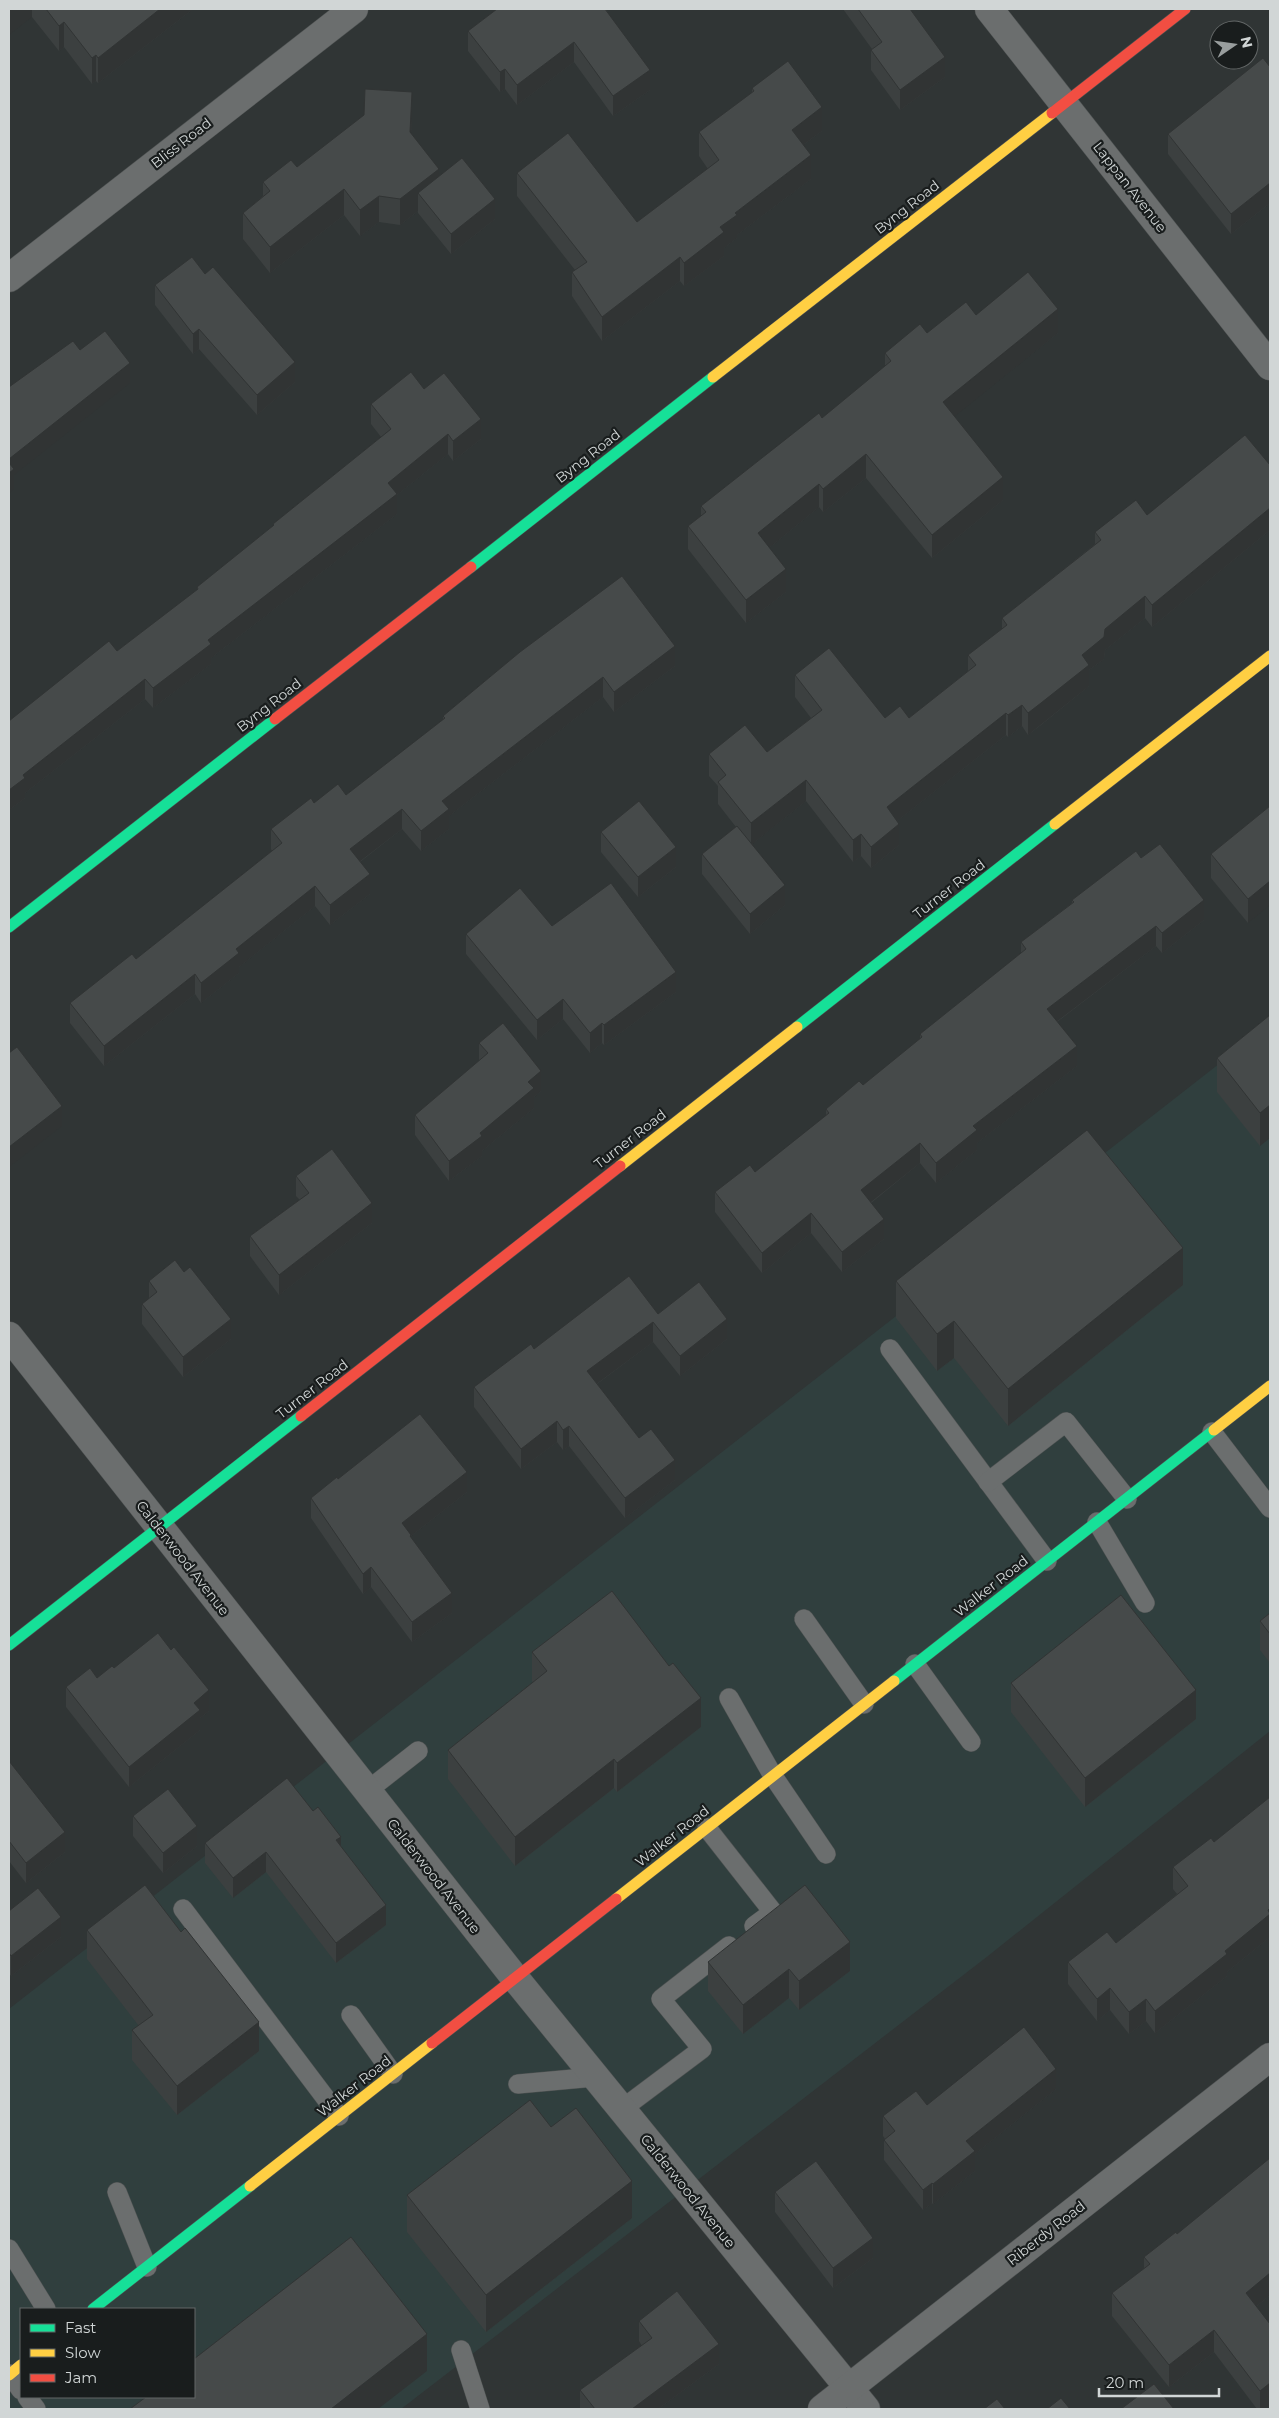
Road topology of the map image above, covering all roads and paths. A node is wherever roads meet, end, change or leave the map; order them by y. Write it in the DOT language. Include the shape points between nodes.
graph roads {
  1 [pos="354,9"];
  2 [pos="989,9"];
  3 [pos="1185,9"];
  4 [pos="1064,104"];
  5 [pos="9,278"];
  6 [pos="1270,366"];
  7 [pos="1270,656"];
  8 [pos="9,927"];
  9 [pos="9,1336"];
  10 [pos="890,1349"];
  11 [pos="1270,1386"];
  12 [pos="1212,1432"];
  13 [pos="988,1482"];
  14 [pos="1127,1499"];
  15 [pos="1270,1508"];
  16 [pos="1097,1522"];
  17 [pos="159,1527"];
  18 [pos="1047,1561"];
  19 [pos="1146,1603"];
  20 [pos="804,1619"];
  21 [pos="9,1645"];
  22 [pos="915,1664"];
  23 [pos="729,1698"];
  24 [pos="864,1704"];
  25 [pos="971,1742"];
  26 [pos="418,1751"];
  27 [pos="773,1776"];
  28 [pos="367,1791"];
  29 [pos="707,1828"];
  30 [pos="826,1854"];
  31 [pos="183,1909"];
  32 [pos="515,1978"];
  33 [pos="351,2015"];
  34 [pos="1270,2057"];
  35 [pos="393,2074"];
  36 [pos="595,2077"];
  37 [pos="518,2084"];
  38 [pos="622,2110"];
  39 [pos="340,2116"];
  40 [pos="116,2192"];
  41 [pos="9,2249"];
  42 [pos="147,2267"];
  43 [pos="45,2308"];
  44 [pos="94,2308"];
  45 [pos="461,2350"];
  46 [pos="13,2372"];
  47 [pos="20,2388"];
  48 [pos="848,2388"];
  49 [pos="28,2398"];
  50 [pos="36,2409"];
  51 [pos="480,2409"];
  52 [pos="822,2409"];
  53 [pos="866,2409"];
  1 -- 5 [label="street, Bliss Road"];
  2 -- 4 [label="street, Lappan Avenue"];
  3 -- 4 [label="street, Byng Road"];
  4 -- 6 [label="street, Lappan Avenue"];
  4 -- 8 [label="street, Byng Road"];
  7 -- 17 [label="street, Turner Road"];
  9 -- 17 [label="street, Calderwood Avenue"];
  10 -- 13 [label="lane"];
  11 -- 12 [label="street, Walker Road"];
  12 -- 14 [label="street, Walker Road"];
  12 -- 15 [label="lane"];
  13 -- 14 [label="lane" via="1066,1422"];
  13 -- 18 [label="lane"];
  14 -- 16 [label="street, Walker Road"];
  16 -- 18 [label="street, Walker Road"];
  16 -- 19 [label="lane"];
  17 -- 21 [label="street, Turner Road"];
  17 -- 28 [label="street, Calderwood Avenue"];
  18 -- 22 [label="street, Walker Road"];
  20 -- 24 [label="lane"];
  22 -- 24 [label="street, Walker Road"];
  22 -- 25 [label="lane"];
  23 -- 27 [label="lane"];
  24 -- 27 [label="street, Walker Road"];
  26 -- 28 [label="lane"];
  27 -- 29 [label="street, Walker Road"];
  27 -- 30 [label="lane"];
  28 -- 32 [label="street, Calderwood Avenue"];
  29 -- 32 [label="street, Walker Road"];
  29 -- 38 [label="lane" via="773,1912 661,1999 702,2049"];
  31 -- 39 [label="lane"];
  32 -- 35 [label="street, Walker Road"];
  32 -- 36 [label="street, Calderwood Avenue"];
  33 -- 35 [label="lane"];
  34 -- 48 [label="street, Riberdy Road"];
  35 -- 39 [label="street, Walker Road"];
  36 -- 37 [label="lane"];
  36 -- 38 [label="street, Calderwood Avenue"];
  38 -- 48 [label="street, Calderwood Avenue"];
  39 -- 42 [label="street, Walker Road"];
  40 -- 42 [label="lane"];
  41 -- 43 [label="lane"];
  42 -- 44 [label="street, Walker Road"];
  45 -- 51 [label="lane"];
  46 -- 47 [label="lane"];
  48 -- 52 [label="street, Riberdy Road"];
  48 -- 53 [label="street, Calderwood Avenue"];
  49 -- 50 [label="lane"];
}
